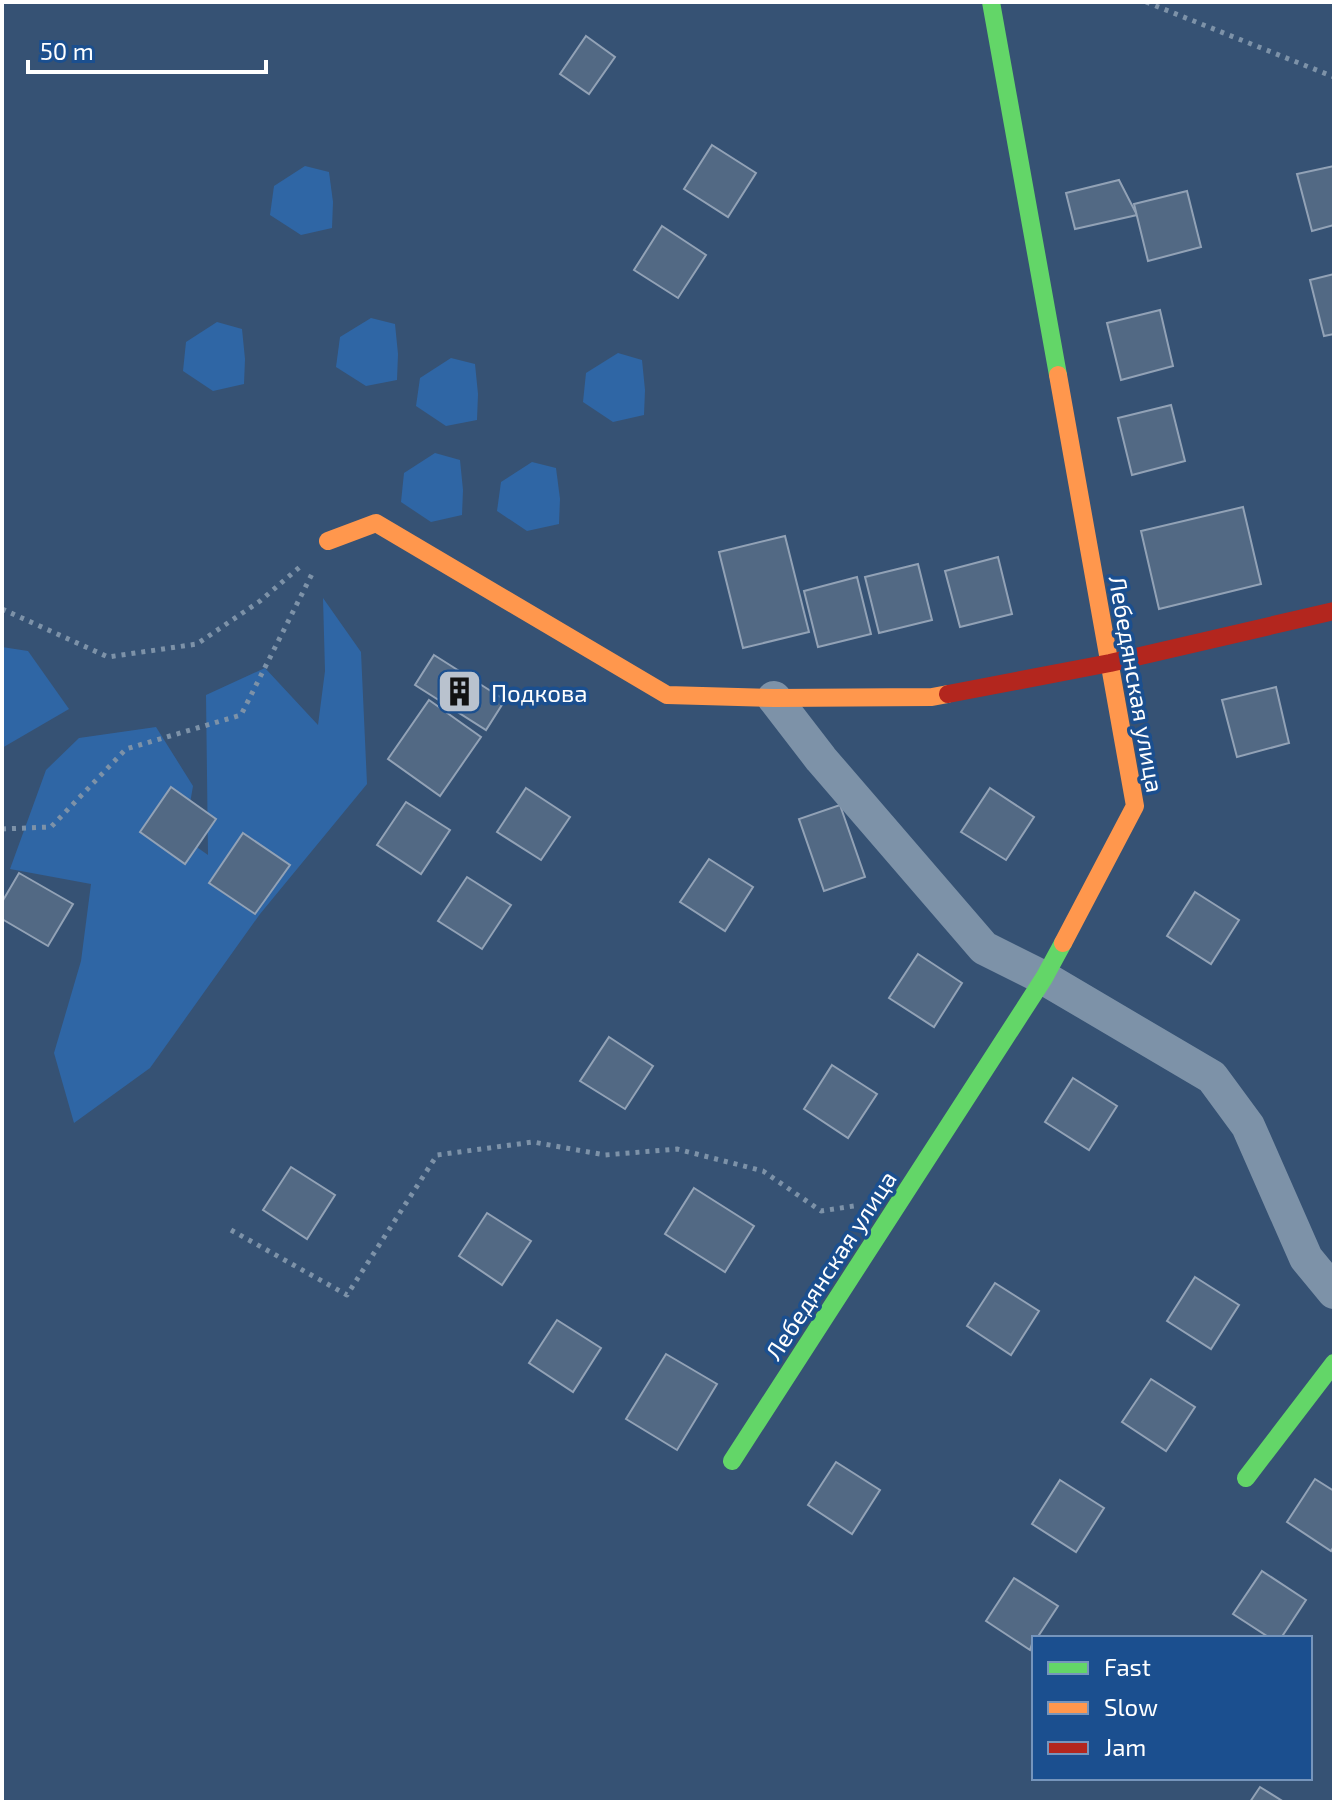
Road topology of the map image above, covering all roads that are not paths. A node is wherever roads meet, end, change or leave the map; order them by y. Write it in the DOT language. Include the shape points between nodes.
graph roads {
  1 [pos="991,2"];
  2 [pos="328,541"];
  3 [pos="1334,611"];
  4 [pos="1110,663"];
  5 [pos="774,698"];
  6 [pos="1044,978"];
  7 [pos="1334,1292"];
  8 [pos="1334,1363"];
  9 [pos="732,1461"];
  10 [pos="1246,1478"];
  1 -- 4 [label="street, Лебедянская улица"];
  2 -- 5 [label="street" via="376,523 667,695"];
  3 -- 4 [label="street"];
  4 -- 5 [label="street" via="932,697"];
  4 -- 6 [label="street, Лебедянская улица" via="1135,806"];
  5 -- 6 [label="street" via="984,948"];
  6 -- 7 [label="street" via="1212,1077 1248,1126 1306,1258"];
  6 -- 9 [label="street, Лебедянская улица"];
  8 -- 10 [label="street"];
}
